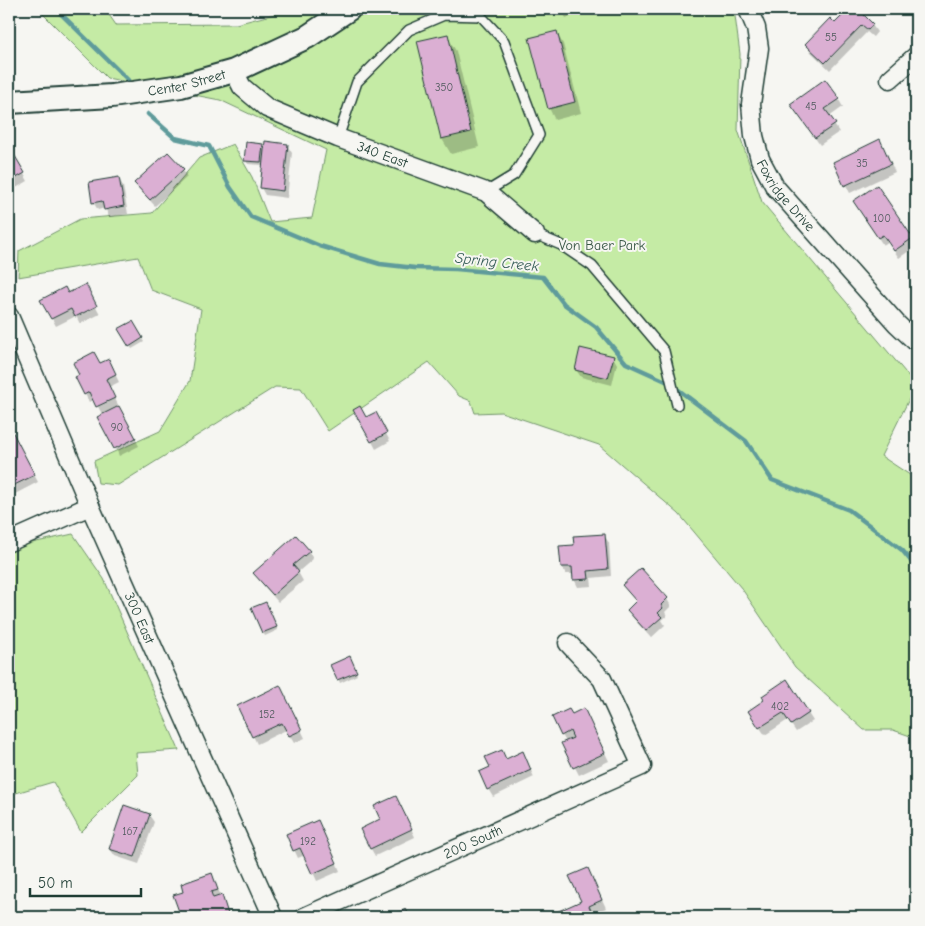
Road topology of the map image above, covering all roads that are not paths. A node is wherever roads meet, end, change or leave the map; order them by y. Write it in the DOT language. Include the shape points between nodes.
graph roads {
  1 [pos="349,9"];
  2 [pos="748,9"];
  3 [pos="916,56"];
  4 [pos="234,71"];
  5 [pos="890,79"];
  6 [pos="9,102"];
  7 [pos="338,138"];
  8 [pos="486,192"];
  9 [pos="535,234"];
  10 [pos="9,316"];
  11 [pos="916,342"];
  12 [pos="677,405"];
  13 [pos="90,506"];
  14 [pos="9,542"];
  15 [pos="568,642"];
  16 [pos="273,917"];
  17 [pos="304,917"];
  1 -- 4 [label="street, Center Street" via="307,37"];
  2 -- 11 [label="street, Foxridge Drive" via="756,28 758,48 751,104 760,159 775,187"];
  3 -- 5 [label="street"];
  4 -- 6 [label="street, Center Street" via="181,86 112,96"];
  4 -- 7 [label="street, 340 East" via="242,87 268,108"];
  7 -- 8 [label="street, 340 East"];
  7 -- 8 [label="lane" via="357,82 409,30 444,15 481,16 504,42 539,135 514,175"];
  8 -- 9 [label="street, 340 East"];
  9 -- 12 [label="lane" via="561,245 592,266 664,351"];
  10 -- 13 [label="street, 300 East"];
  13 -- 14 [label="street"];
  13 -- 16 [label="street, 300 East"];
  15 -- 17 [label="street, 200 South" via="602,679 642,766"];
}
